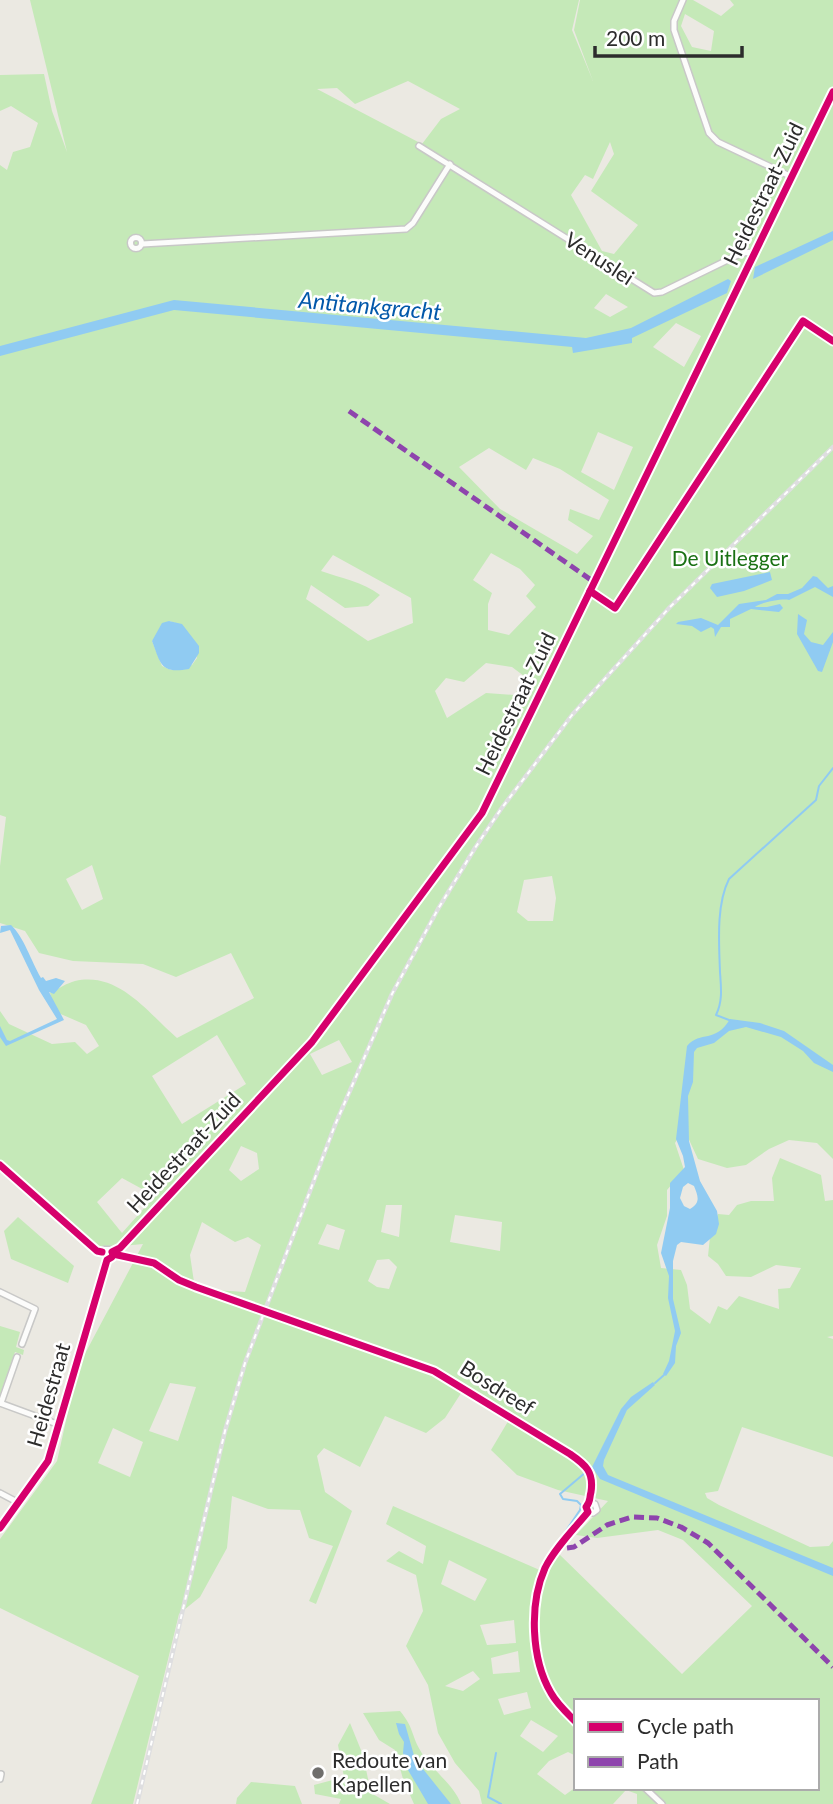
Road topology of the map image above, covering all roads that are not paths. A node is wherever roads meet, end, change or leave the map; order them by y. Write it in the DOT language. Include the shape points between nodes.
graph roads {
  1 [pos="683,0"];
  2 [pos="833,92"];
  3 [pos="419,146"];
  4 [pos="450,164"];
  5 [pos="792,177"];
  6 [pos="142,244"];
  7 [pos="755,252"];
  8 [pos="0,1165"];
  9 [pos="102,1252"];
  10 [pos="113,1253"];
  11 [pos="107,1260"];
  12 [pos="0,1292"];
  13 [pos="22,1343"];
  14 [pos="17,1357"];
  15 [pos="1,1403"];
  16 [pos="57,1424"];
  17 [pos="0,1493"];
  18 [pos="19,1503"];
  19 [pos="0,1528"];
  20 [pos="574,1720"];
  21 [pos="647,1790"];
  22 [pos="662,1804"];
  1 -- 5 [label="street" via="674,30 709,133 718,142"];
  2 -- 5 [label="street, Heidestraat-Zuid"];
  3 -- 4 [label="street, Venuslei"];
  4 -- 6 [label="street" via="406,229"];
  4 -- 7 [label="street, Venuslei" via="654,293 737,255"];
  5 -- 7 [label="street, Heidestraat-Zuid"];
  7 -- 10 [label="street, Heidestraat-Zuid" via="482,813 312,1042"];
  8 -- 9 [label="street"];
  9 -- 10 [label="street"];
  9 -- 11 [label="street"];
  10 -- 11 [label="street, Heidestraat"];
  10 -- 20 [label="street, Bosdreef" via="154,1264 184,1282 421,1366 579,1460 592,1476 590,1503 597,1510 588,1512 546,1566 534,1629 551,1693"];
  11 -- 16 [label="street, Heidestraat"];
  12 -- 13 [label="street" via="35,1309"];
  14 -- 15 [label="street"];
  15 -- 16 [label="street"];
  16 -- 18 [label="street, Heidestraat" via="48,1461"];
  17 -- 18 [label="street"];
  18 -- 19 [label="street, Heidestraat"];
  21 -- 22 [label="street"];
}
